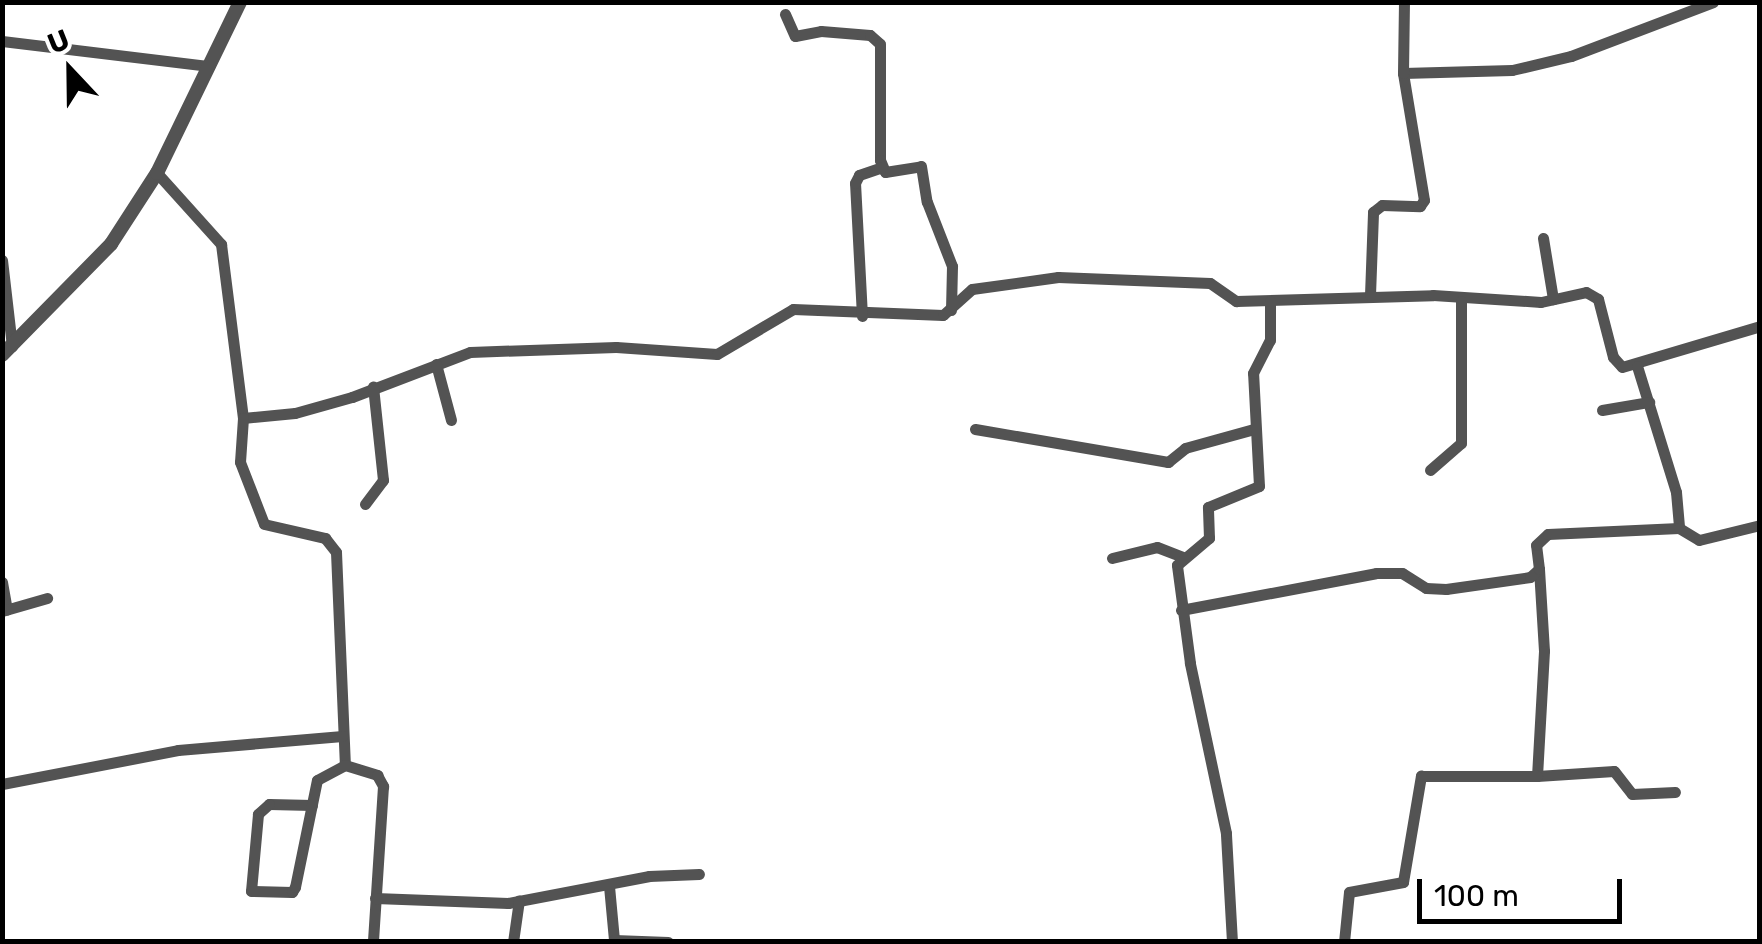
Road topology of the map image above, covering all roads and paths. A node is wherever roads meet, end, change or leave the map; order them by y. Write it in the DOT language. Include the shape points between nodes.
graph roads {
  1 [pos="240,2"];
  2 [pos="1404,2"];
  3 [pos="1706,3"];
  4 [pos="785,14"];
  5 [pos="2,41"];
  6 [pos="210,66"];
  7 [pos="1403,73"];
  8 [pos="882,167"];
  9 [pos="157,173"];
  10 [pos="1543,238"];
  11 [pos="2,260"];
  12 [pos="1370,295"];
  13 [pos="1554,299"];
  14 [pos="1270,301"];
  15 [pos="1461,301"];
  16 [pos="952,310"];
  17 [pos="862,316"];
  18 [pos="1760,326"];
  19 [pos="7,350"];
  20 [pos="436,364"];
  21 [pos="1636,366"];
  22 [pos="373,387"];
  23 [pos="1649,402"];
  24 [pos="1602,410"];
  25 [pos="242,418"];
  26 [pos="451,420"];
  27 [pos="975,429"];
  28 [pos="1254,429"];
  29 [pos="1430,470"];
  30 [pos="365,504"];
  31 [pos="1760,525"];
  32 [pos="1679,528"];
  33 [pos="1182,557"];
  34 [pos="1112,558"];
  35 [pos="1540,569"];
  36 [pos="2,582"];
  37 [pos="47,598"];
  38 [pos="5,610"];
  39 [pos="1181,610"];
  40 [pos="342,736"];
  41 [pos="345,765"];
  42 [pos="1537,776"];
  43 [pos="2,784"];
  44 [pos="1675,792"];
  45 [pos="312,805"];
  46 [pos="700,874"];
  47 [pos="609,886"];
  48 [pos="374,898"];
  49 [pos="519,900"];
  50 [pos="610,941"];
  51 [pos="373,942"];
  52 [pos="513,942"];
  53 [pos="668,942"];
  54 [pos="1232,942"];
  55 [pos="1344,942"];
  1 -- 6 [label="street"];
  2 -- 7 [label="street"];
  3 -- 7 [label="street" via="1571,56 1512,70"];
  4 -- 8 [label="street" via="795,36 853,34 880,44"];
  5 -- 6 [label="street"];
  6 -- 9 [label="street"];
  7 -- 12 [label="street" via="1424,200 1374,212"];
  8 -- 16 [label="street" via="886,172 921,166 952,266"];
  8 -- 17 [label="street" via="858,174 855,183"];
  9 -- 19 [label="street" via="111,244"];
  9 -- 25 [label="street" via="221,244"];
  10 -- 13 [label="street"];
  11 -- 19 [label="street"];
  12 -- 14 [label="street"];
  12 -- 15 [label="street"];
  13 -- 15 [label="street"];
  13 -- 21 [label="street" via="1594,294 1613,357 1622,367"];
  14 -- 16 [label="street" via="1232,300 1210,284 1058,277 972,290"];
  14 -- 28 [label="street" via="1270,340 1254,364"];
  15 -- 29 [label="street" via="1461,443"];
  16 -- 17 [label="street"];
  17 -- 20 [label="street" via="779,312 717,354 518,349 470,352"];
  18 -- 21 [label="street"];
  20 -- 22 [label="street"];
  20 -- 26 [label="street"];
  21 -- 23 [label="street"];
  22 -- 25 [label="street" via="295,413"];
  22 -- 30 [label="street" via="383,480"];
  23 -- 24 [label="street"];
  23 -- 32 [label="street" via="1676,492"];
  25 -- 40 [label="street" via="240,462 264,524 324,538 336,552"];
  27 -- 28 [label="street" via="1168,462 1185,448"];
  28 -- 33 [label="street" via="1259,486 1208,506 1208,538"];
  31 -- 32 [label="street" via="1700,540"];
  32 -- 35 [label="street" via="1548,534 1536,545"];
  33 -- 34 [label="street" via="1157,547"];
  33 -- 39 [label="street"];
  35 -- 39 [label="street" via="1446,589 1426,588 1402,572 1376,573"];
  35 -- 42 [label="street" via="1544,651"];
  36 -- 38 [label="street"];
  37 -- 38 [label="street"];
  39 -- 54 [label="street" via="1226,833"];
  40 -- 41 [label="street"];
  40 -- 43 [label="street" via="178,750"];
  41 -- 45 [label="street" via="317,780"];
  41 -- 48 [label="street" via="382,780"];
  42 -- 44 [label="street" via="1614,771 1632,794"];
  42 -- 55 [label="street" via="1420,776 1404,882 1350,892"];
  45 -- 45 [label="street" via="269,804 258,814 251,891 286,895 295,887"];
  46 -- 47 [label="street"];
  47 -- 49 [label="street"];
  47 -- 50 [label="street"];
  48 -- 49 [label="street"];
  48 -- 51 [label="street"];
  49 -- 52 [label="street"];
  50 -- 53 [label="street"];
}
